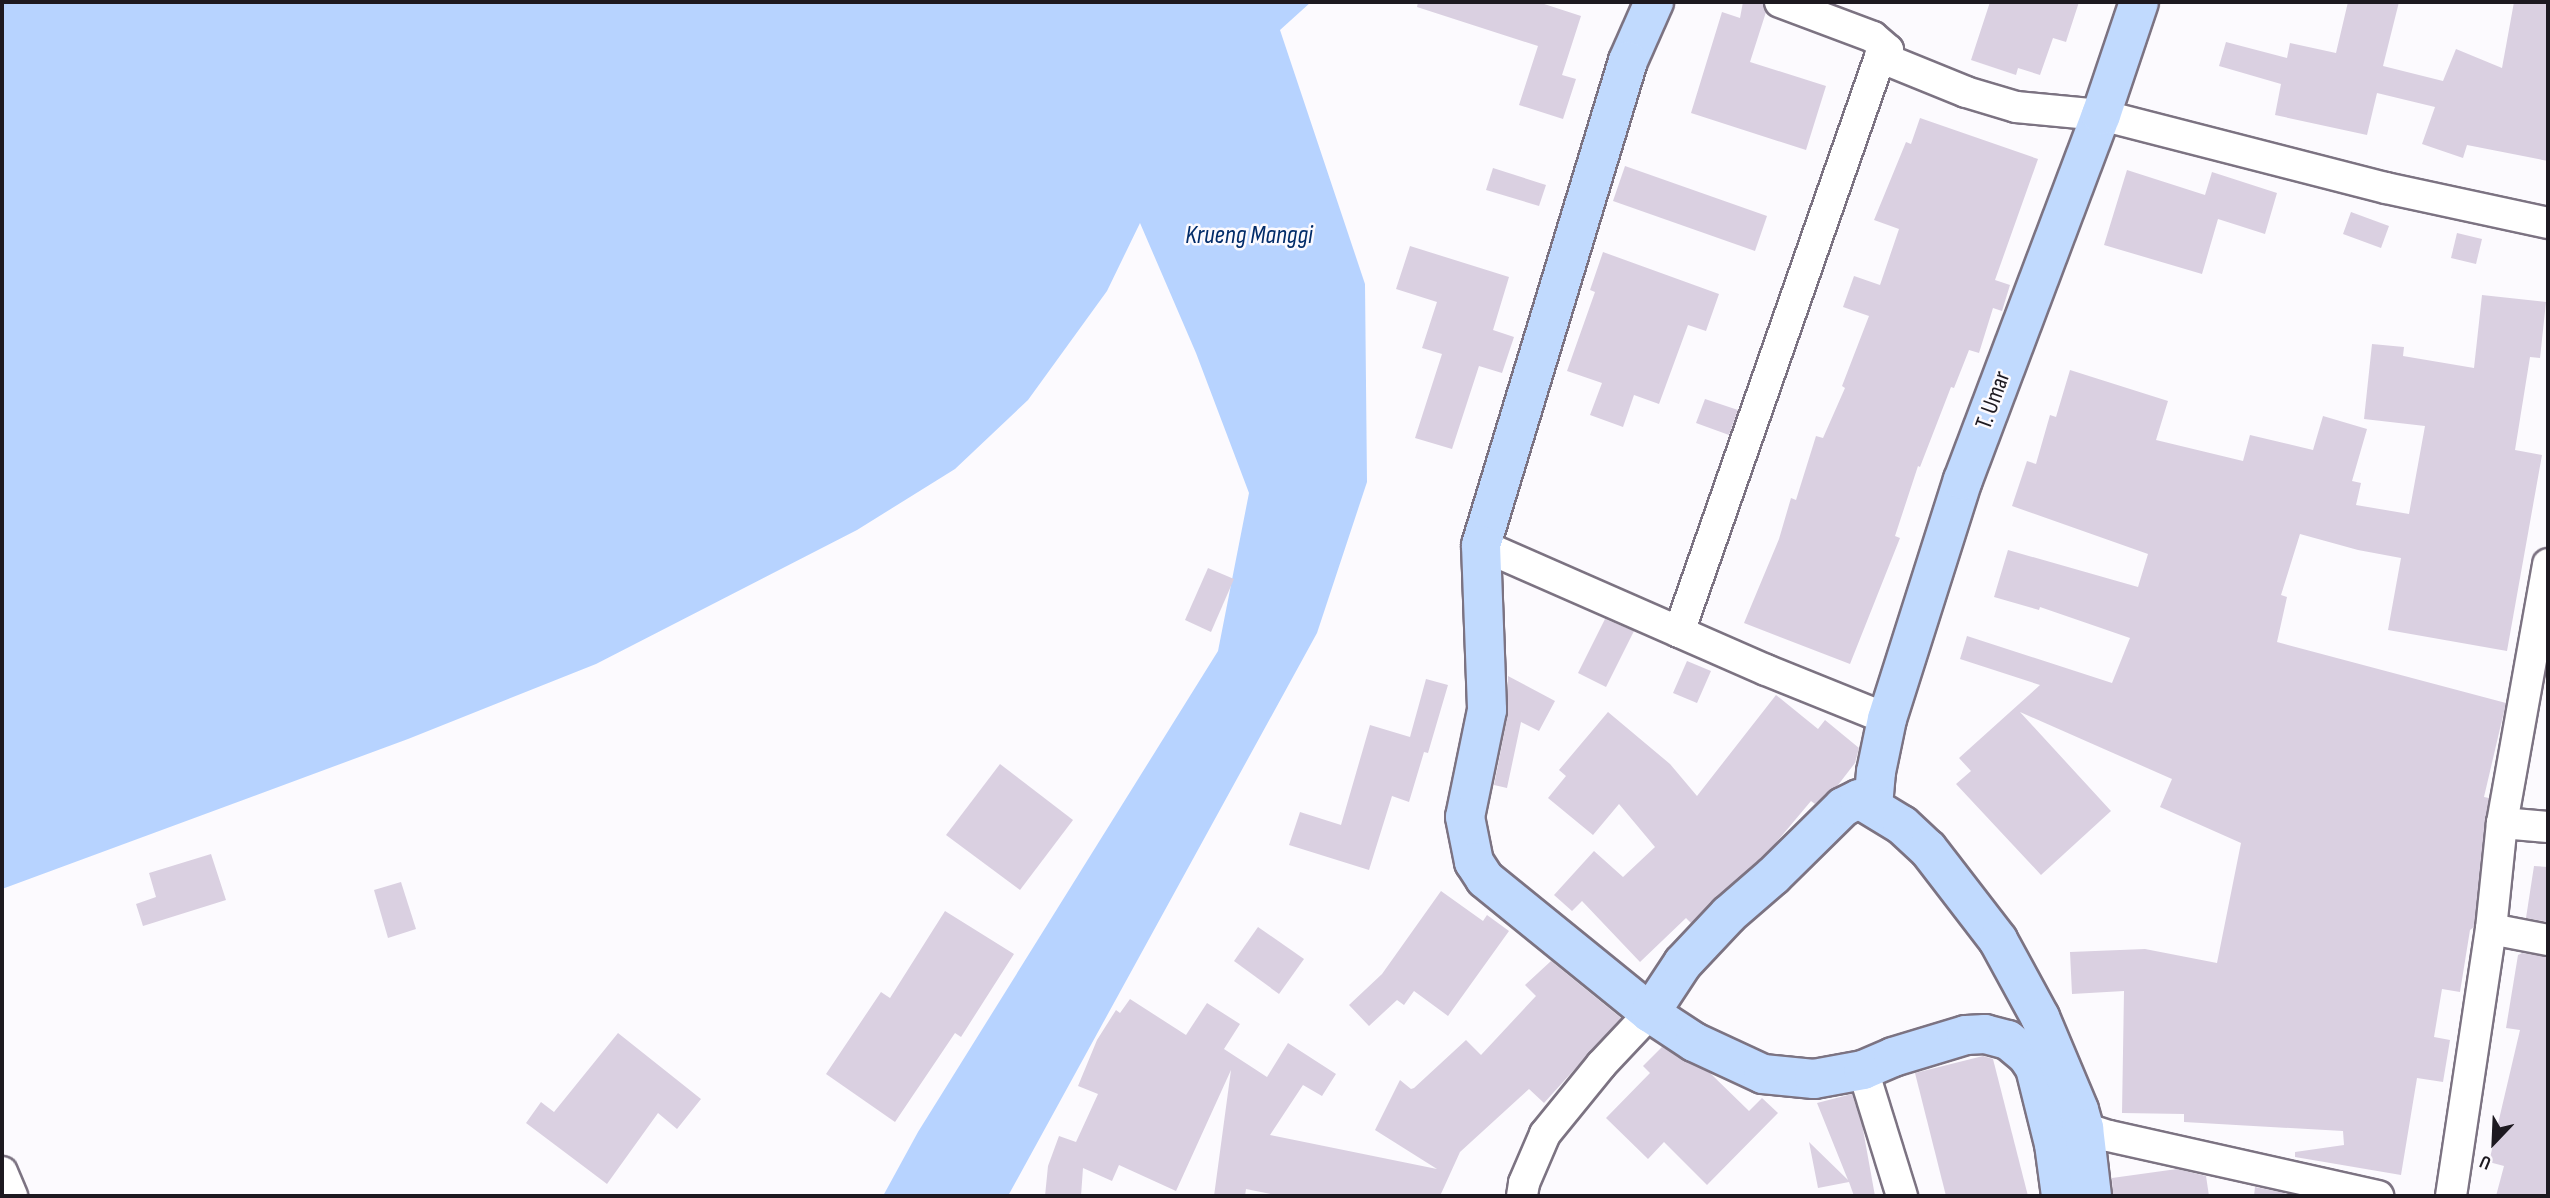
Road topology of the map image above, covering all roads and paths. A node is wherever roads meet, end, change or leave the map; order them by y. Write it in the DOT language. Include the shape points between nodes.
graph roads {
  1 [pos="1654,2"];
  2 [pos="1780,2"];
  3 [pos="2139,2"];
  4 [pos="1880,57"];
  5 [pos="2101,115"];
  6 [pos="2548,223"];
  7 [pos="1481,545"];
  8 [pos="2548,564"];
  9 [pos="1679,632"];
  10 [pos="1887,719"];
  11 [pos="1873,806"];
  12 [pos="2502,823"];
  13 [pos="2548,827"];
  14 [pos="2491,929"];
  15 [pos="2548,940"];
  16 [pos="1650,1013"];
  17 [pos="1863,1070"];
  18 [pos="2084,1128"];
  19 [pos="2,1172"];
  20 [pos="12,1196"];
  21 [pos="1522,1196"];
  22 [pos="1902,1196"];
  23 [pos="2061,1196"];
  24 [pos="2092,1196"];
  25 [pos="2378,1196"];
  26 [pos="2451,1196"];
  1 -- 7 [label="main road" via="1628,61"];
  2 -- 4 [label="street" via="1873,37 1888,50"];
  3 -- 5 [label="main road, T. Umar"];
  4 -- 5 [label="street" via="1926,78 2016,107"];
  4 -- 9 [label="street"];
  5 -- 6 [label="street" via="2386,188"];
  5 -- 10 [label="main road, T. Umar" via="1963,480"];
  7 -- 9 [label="street"];
  7 -- 16 [label="main road" via="1487,710 1465,817 1474,862 1485,879"];
  8 -- 12 [label="street"];
  9 -- 10 [label="street"];
  10 -- 11 [label="main road, T. Umar"];
  11 -- 16 [label="main road" via="1859,799 1843,807 1683,962"];
  11 -- 18 [label="main road" via="1927,849 1998,940 2059,1059"];
  12 -- 13 [label="street"];
  12 -- 14 [label="street"];
  14 -- 15 [label="street"];
  14 -- 26 [label="street"];
  16 -- 17 [label="main road" via="1694,1042 1763,1074 1814,1079"];
  16 -- 21 [label="street" via="1545,1134"];
  17 -- 22 [label="street"];
  17 -- 23 [label="main road" via="1957,1037 1985,1034 2008,1040 2035,1068"];
  18 -- 24 [label="main road"];
  18 -- 25 [label="street"];
  19 -- 20 [label="street"];
}
